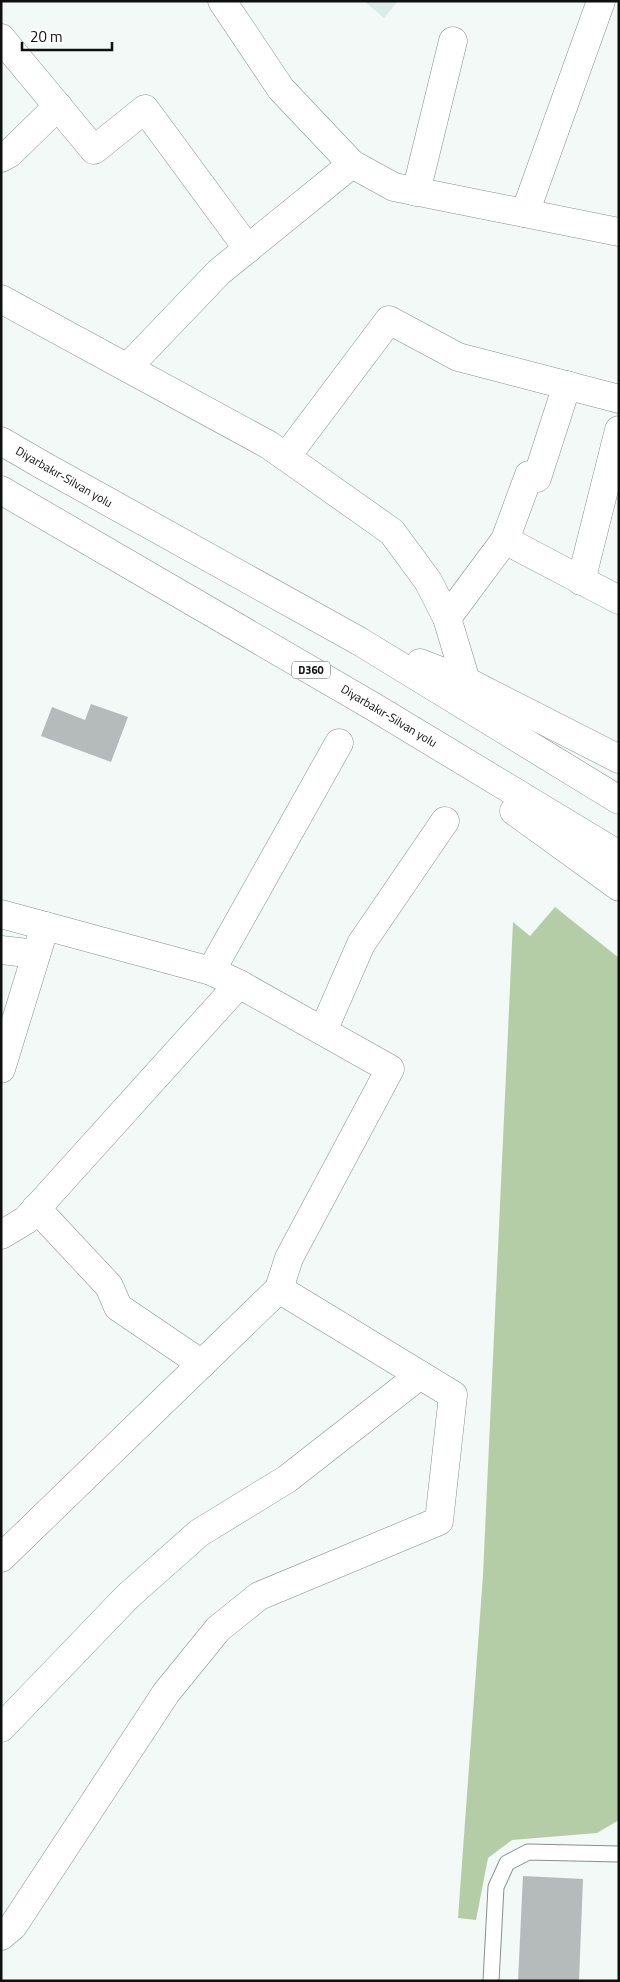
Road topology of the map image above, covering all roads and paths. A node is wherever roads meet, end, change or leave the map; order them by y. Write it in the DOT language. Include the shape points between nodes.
graph roads {
  1 [pos="222,1"];
  2 [pos="601,1"];
  3 [pos="1,38"];
  4 [pos="453,41"];
  5 [pos="58,106"];
  6 [pos="1,158"];
  7 [pos="352,164"];
  8 [pos="416,192"];
  9 [pos="525,213"];
  10 [pos="619,232"];
  11 [pos="248,249"];
  12 [pos="1,299"];
  13 [pos="128,367"];
  14 [pos="567,385"];
  15 [pos="619,399"];
  16 [pos="619,430"];
  17 [pos="1,441"];
  18 [pos="286,457"];
  19 [pos="4,498"];
  20 [pos="505,540"];
  21 [pos="581,581"];
  22 [pos="619,600"];
  23 [pos="447,618"];
  24 [pos="359,640"];
  25 [pos="466,681"];
  26 [pos="374,707"];
  27 [pos="339,743"];
  28 [pos="619,759"];
  29 [pos="619,800"];
  30 [pos="444,821"];
  31 [pos="619,855"];
  32 [pos="619,887"];
  33 [pos="1,914"];
  34 [pos="45,926"];
  35 [pos="1,950"];
  36 [pos="36,954"];
  37 [pos="211,971"];
  38 [pos="239,984"];
  39 [pos="322,1031"];
  40 [pos="1,1069"];
  41 [pos="36,1208"];
  42 [pos="1,1235"];
  43 [pos="279,1289"];
  44 [pos="202,1364"];
  45 [pos="420,1376"];
  46 [pos="1,1558"];
  47 [pos="1,1728"];
  48 [pos="619,1854"];
  49 [pos="1,1936"];
  50 [pos="491,1981"];
  1 -- 7 [label="main road" via="281,89"];
  2 -- 9 [label="main road"];
  3 -- 5 [label="main road"];
  4 -- 8 [label="main road"];
  5 -- 6 [label="main road"];
  5 -- 11 [label="main road" via="94,150 145,109"];
  7 -- 8 [label="main road" via="394,187"];
  7 -- 11 [label="main road"];
  8 -- 9 [label="main road"];
  9 -- 10 [label="main road"];
  11 -- 13 [label="main road" via="219,272"];
  12 -- 13 [label="main road"];
  13 -- 18 [label="main road"];
  14 -- 15 [label="main road"];
  14 -- 18 [label="main road" via="458,357 389,320"];
  14 -- 20 [label="main road" via="537,478 529,475"];
  16 -- 21 [label="main road"];
  17 -- 24 [label="main road, Diyarbakır-Silvan yolu"];
  18 -- 23 [label="main road" via="392,532 428,582"];
  19 -- 26 [label="main road, Diyarbakır-Silvan yolu / D360"];
  20 -- 21 [label="main road"];
  20 -- 23 [label="main road"];
  21 -- 22 [label="main road"];
  23 -- 25 [label="main road"];
  24 -- 25 [label="main road"];
  24 -- 29 [label="main road, Diyarbakır-Silvan yolu"];
  25 -- 28 [label="main road"];
  26 -- 31 [label="main road, Diyarbakır-Silvan yolu / D360"];
  26 -- 32 [label="main road"];
  27 -- 37 [label="main road"];
  30 -- 39 [label="main road" via="361,944"];
  33 -- 34 [label="main road"];
  34 -- 36 [label="main road"];
  34 -- 37 [label="main road"];
  35 -- 36 [label="main road"];
  36 -- 40 [label="main road"];
  37 -- 38 [label="main road"];
  38 -- 39 [label="main road"];
  38 -- 41 [label="main road"];
  39 -- 43 [label="main road" via="390,1069 289,1258"];
  41 -- 42 [label="main road" via="26,1220"];
  41 -- 44 [label="main road" via="109,1286 118,1307"];
  43 -- 44 [label="main road"];
  43 -- 45 [label="main road"];
  44 -- 46 [label="main road"];
  45 -- 47 [label="main road" via="287,1479 199,1533 128,1596"];
  45 -- 49 [label="main road" via="453,1395 440,1521 259,1596 218,1629 166,1693 13,1926"];
  48 -- 50 [label="lane" via="528,1852 507,1863 496,1887"];
}
